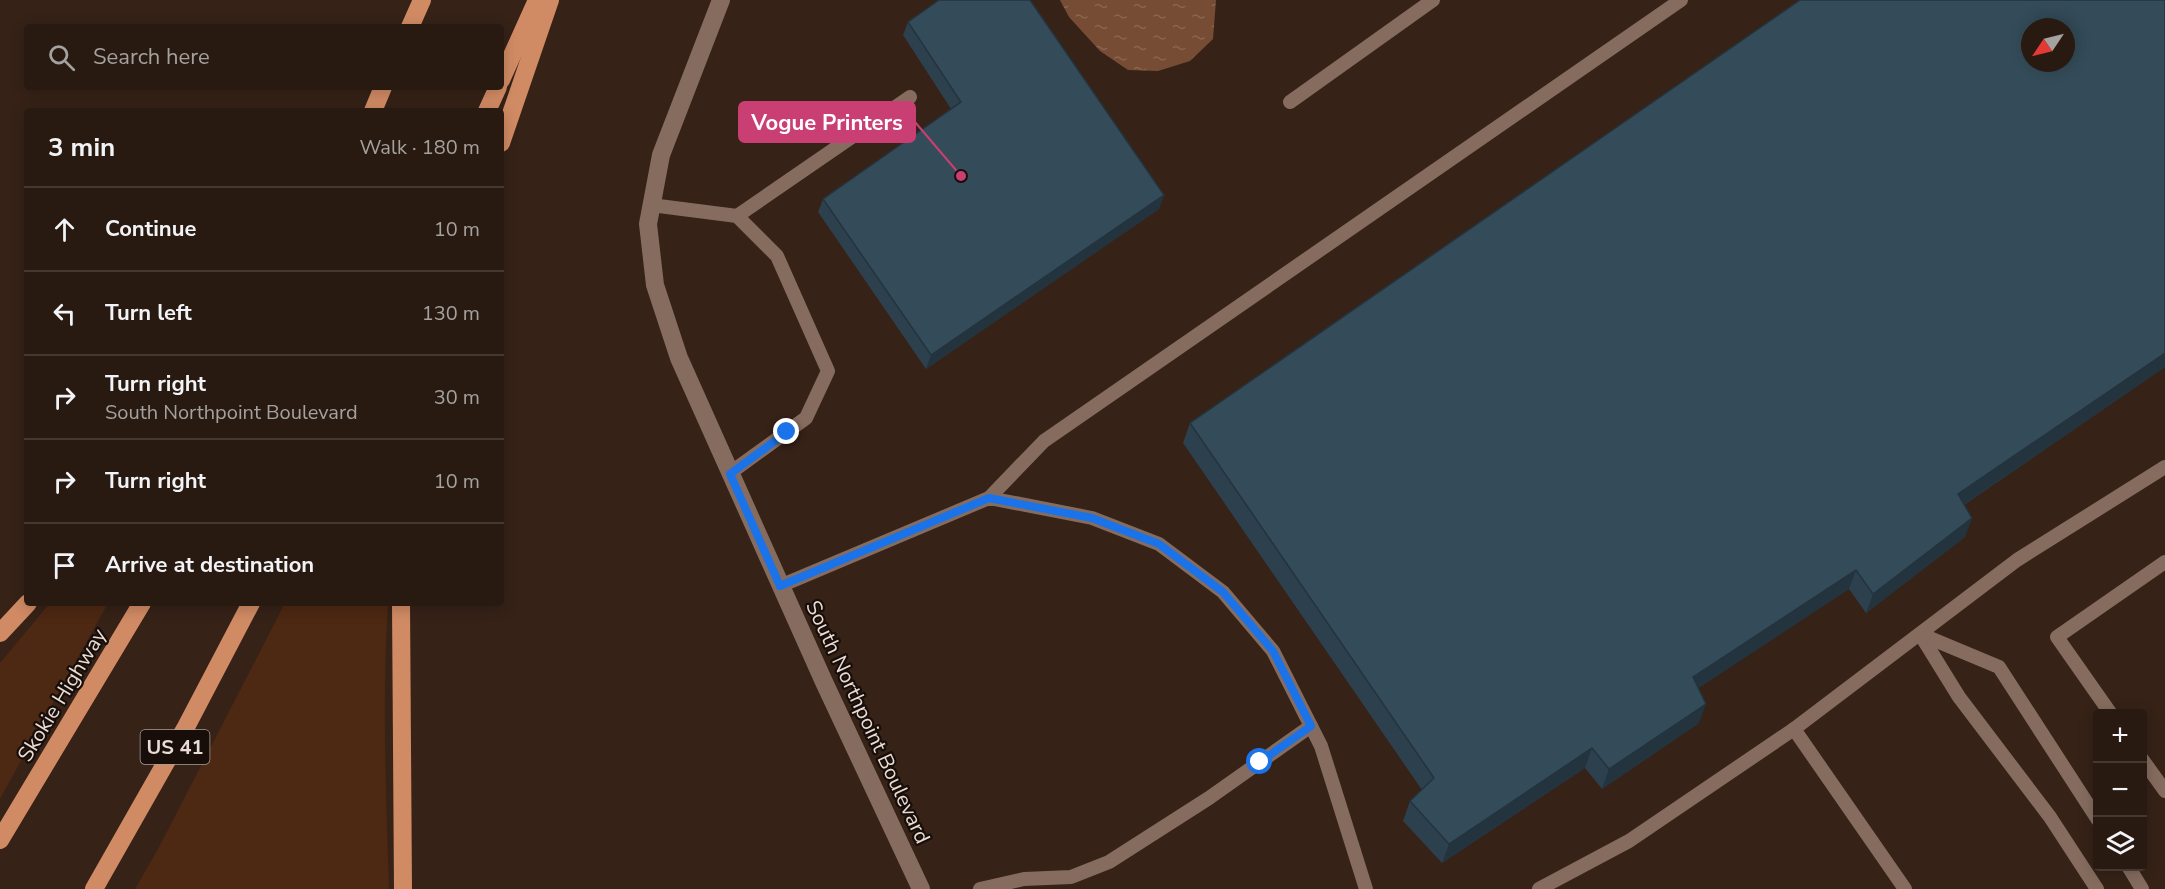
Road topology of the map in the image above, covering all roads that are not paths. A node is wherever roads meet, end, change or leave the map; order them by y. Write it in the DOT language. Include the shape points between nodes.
graph roads {
  1 [pos="422,0"];
  2 [pos="537,0"];
  3 [pos="550,0"];
  4 [pos="721,0"];
  5 [pos="1433,0"];
  6 [pos="1681,0"];
  7 [pos="411,24"];
  8 [pos="504,73"];
  9 [pos="382,90"];
  10 [pos="497,90"];
  11 [pos="910,97"];
  12 [pos="1290,102"];
  13 [pos="374,108"];
  14 [pos="488,108"];
  15 [pos="504,134"];
  16 [pos="651,205"];
  17 [pos="737,216"];
  18 [pos="2165,467"];
  19 [pos="730,474"];
  20 [pos="989,498"];
  21 [pos="2165,562"];
  22 [pos="780,586"];
  23 [pos="25,606"];
  24 [pos="140,606"];
  25 [pos="249,606"];
  26 [pos="401,606"];
  27 [pos="0,633"];
  28 [pos="1920,634"];
  29 [pos="2107,709"];
  30 [pos="1311,726"];
  31 [pos="1794,729"];
  32 [pos="2145,763"];
  33 [pos="2165,791"];
  34 [pos="2095,817"];
  35 [pos="0,840"];
  36 [pos="2131,871"];
  37 [pos="94,889"];
  38 [pos="403,889"];
  39 [pos="921,889"];
  40 [pos="980,889"];
  41 [pos="1366,889"];
  42 [pos="1539,889"];
  43 [pos="1905,889"];
  44 [pos="2097,889"];
  45 [pos="2142,889"];
  1 -- 7 [label="highway"];
  2 -- 8 [label="highway"];
  3 -- 15 [label="highway"];
  4 -- 16 [label="street, South Northpoint Boulevard" via="661,155"];
  5 -- 12 [label="lane"];
  6 -- 20 [label="lane" via="1044,441"];
  9 -- 13 [label="highway"];
  10 -- 14 [label="highway"];
  11 -- 17 [label="lane"];
  16 -- 17 [label="lane"];
  16 -- 19 [label="street, South Northpoint Boulevard" via="648,224 655,285 679,358"];
  17 -- 19 [label="lane" via="777,256 828,371 806,418"];
  18 -- 28 [label="lane" via="2017,560"];
  19 -- 22 [label="street, South Northpoint Boulevard"];
  20 -- 22 [label="lane"];
  20 -- 30 [label="lane" via="1092,518 1159,544 1223,592 1273,651"];
  21 -- 29 [label="lane" via="2057,637"];
  22 -- 39 [label="street, South Northpoint Boulevard"];
  23 -- 27 [label="highway"];
  24 -- 35 [label="highway, Skokie Highway"];
  25 -- 37 [label="highway, US 41"];
  26 -- 38 [label="highway"];
  28 -- 31 [label="lane"];
  28 -- 34 [label="lane" via="1999,667"];
  28 -- 44 [label="lane" via="1959,697 2050,817"];
  30 -- 40 [label="lane" via="1109,862 1071,877 1024,879"];
  30 -- 41 [label="lane" via="1321,746"];
  31 -- 42 [label="lane" via="1629,841"];
  31 -- 43 [label="lane"];
  32 -- 33 [label="lane"];
  36 -- 45 [label="lane"];
}
